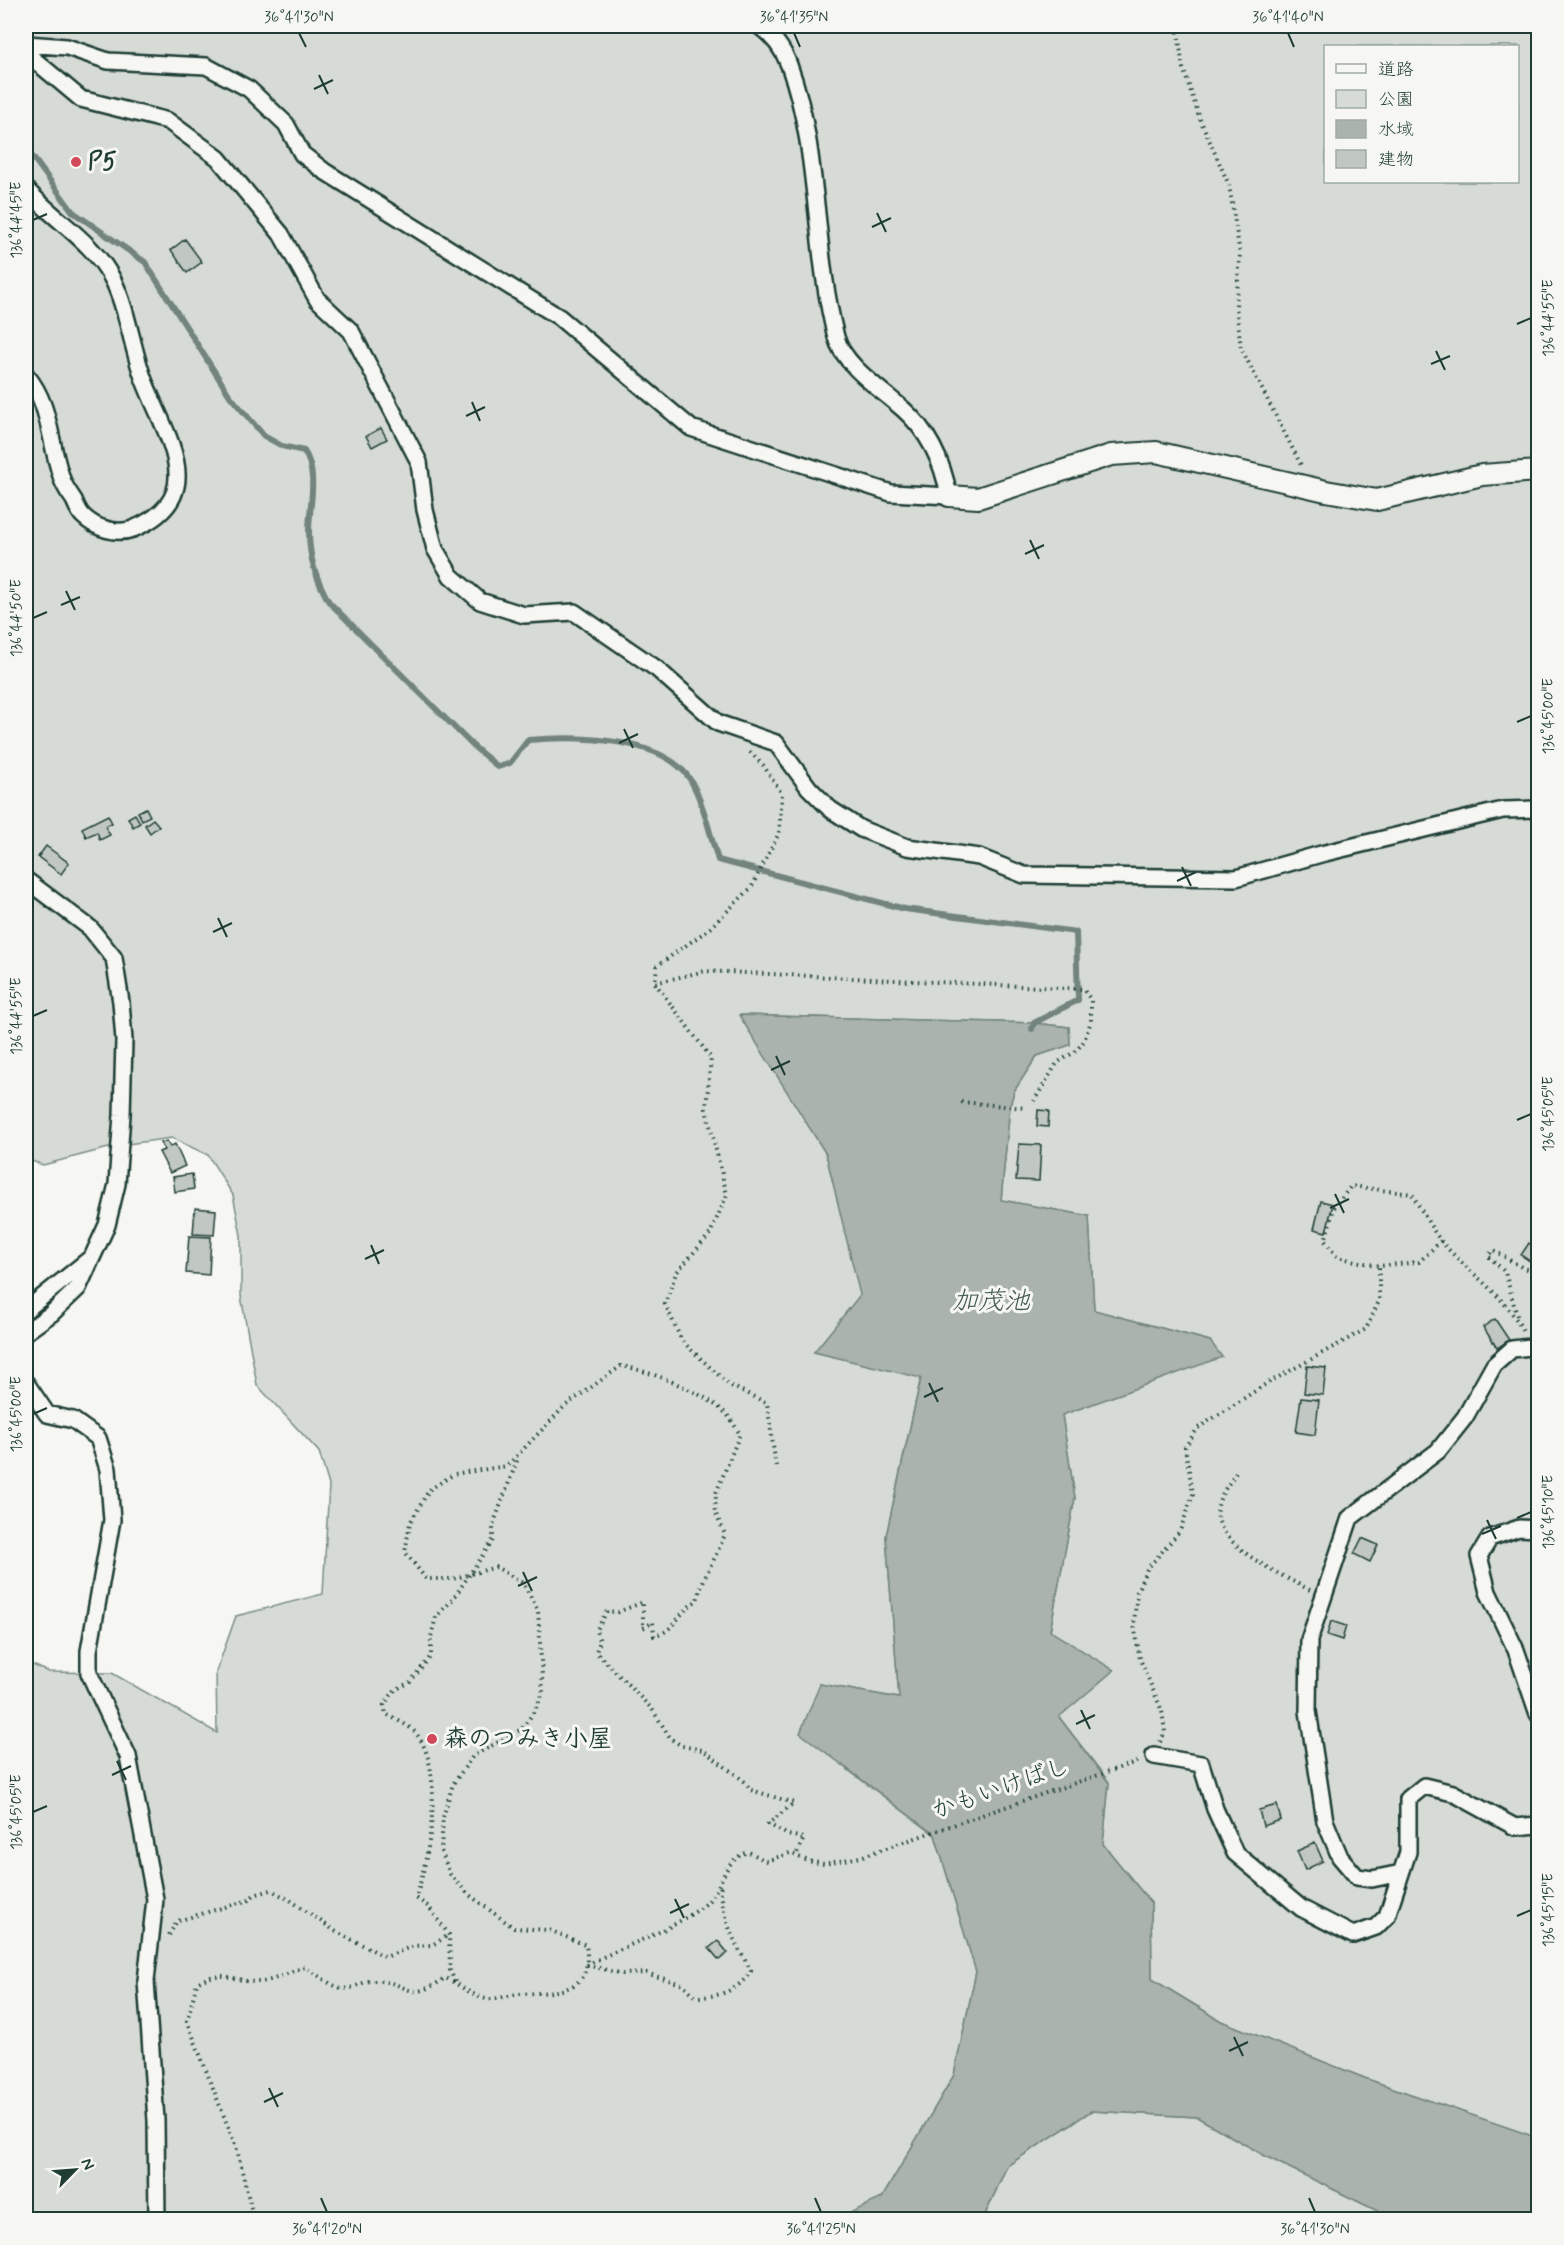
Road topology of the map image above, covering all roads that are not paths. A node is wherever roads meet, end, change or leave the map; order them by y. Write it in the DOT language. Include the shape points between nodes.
graph roads {
  1 [pos="759,26"];
  2 [pos="26,44"];
  3 [pos="26,53"];
  4 [pos="26,189"];
  5 [pos="26,375"];
  6 [pos="1539,471"];
  7 [pos="949,496"];
  8 [pos="1539,808"];
  9 [pos="26,880"];
  10 [pos="94,1255"];
  11 [pos="26,1310"];
  12 [pos="26,1332"];
  13 [pos="1535,1349"];
  14 [pos="26,1383"];
  15 [pos="1539,1529"];
  16 [pos="1539,1714"];
  17 [pos="1154,1756"];
  18 [pos="1539,1825"];
  19 [pos="1401,1873"];
  20 [pos="158,2220"];
  1 -- 7 [label="street" via="771,34 788,63 803,112 823,276 836,341 862,376 905,410 932,443 945,472"];
  2 -- 7 [label="street" via="67,47 108,61 207,66 249,89 286,124 303,154 324,171 559,317 691,428 891,493"];
  3 -- 8 [label="street" via="81,99 168,121 218,159 281,234 317,299 351,331 419,462 435,549 451,576 480,601 524,615 574,612 657,669 718,723 776,743 809,788 830,809 861,830 907,847 979,858 1024,875 1236,878 1503,810"];
  4 -- 5 [label="street" via="87,244 114,281 144,380 169,433 179,476 172,500 152,521 124,532 102,529 82,516 61,477 50,423 37,388"];
  6 -- 7 [label="street" via="1482,475 1377,500 1156,452 1111,455 978,498"];
  9 -- 10 [label="street" via="90,928 114,958 122,1002 122,1115 117,1184"];
  10 -- 11 [label="street"];
  10 -- 12 [label="street" via="78,1288"];
  13 -- 19 [label="street" via="1512,1349 1494,1365 1465,1417 1438,1451 1350,1518 1309,1641 1308,1711 1325,1821 1340,1857 1358,1877 1372,1879"];
  14 -- 20 [label="street" via="47,1414 73,1420 98,1438 108,1468 112,1520 89,1651 89,1672 128,1756 155,1899 146,1981 156,2120"];
  15 -- 16 [label="street" via="1519,1528 1490,1538 1479,1556 1488,1592 1516,1650"];
  17 -- 19 [label="street" via="1201,1764 1235,1853 1301,1908 1353,1935 1376,1927 1387,1916"];
  18 -- 19 [label="street" via="1515,1827 1453,1792 1425,1786 1408,1799 1408,1852"];
}
